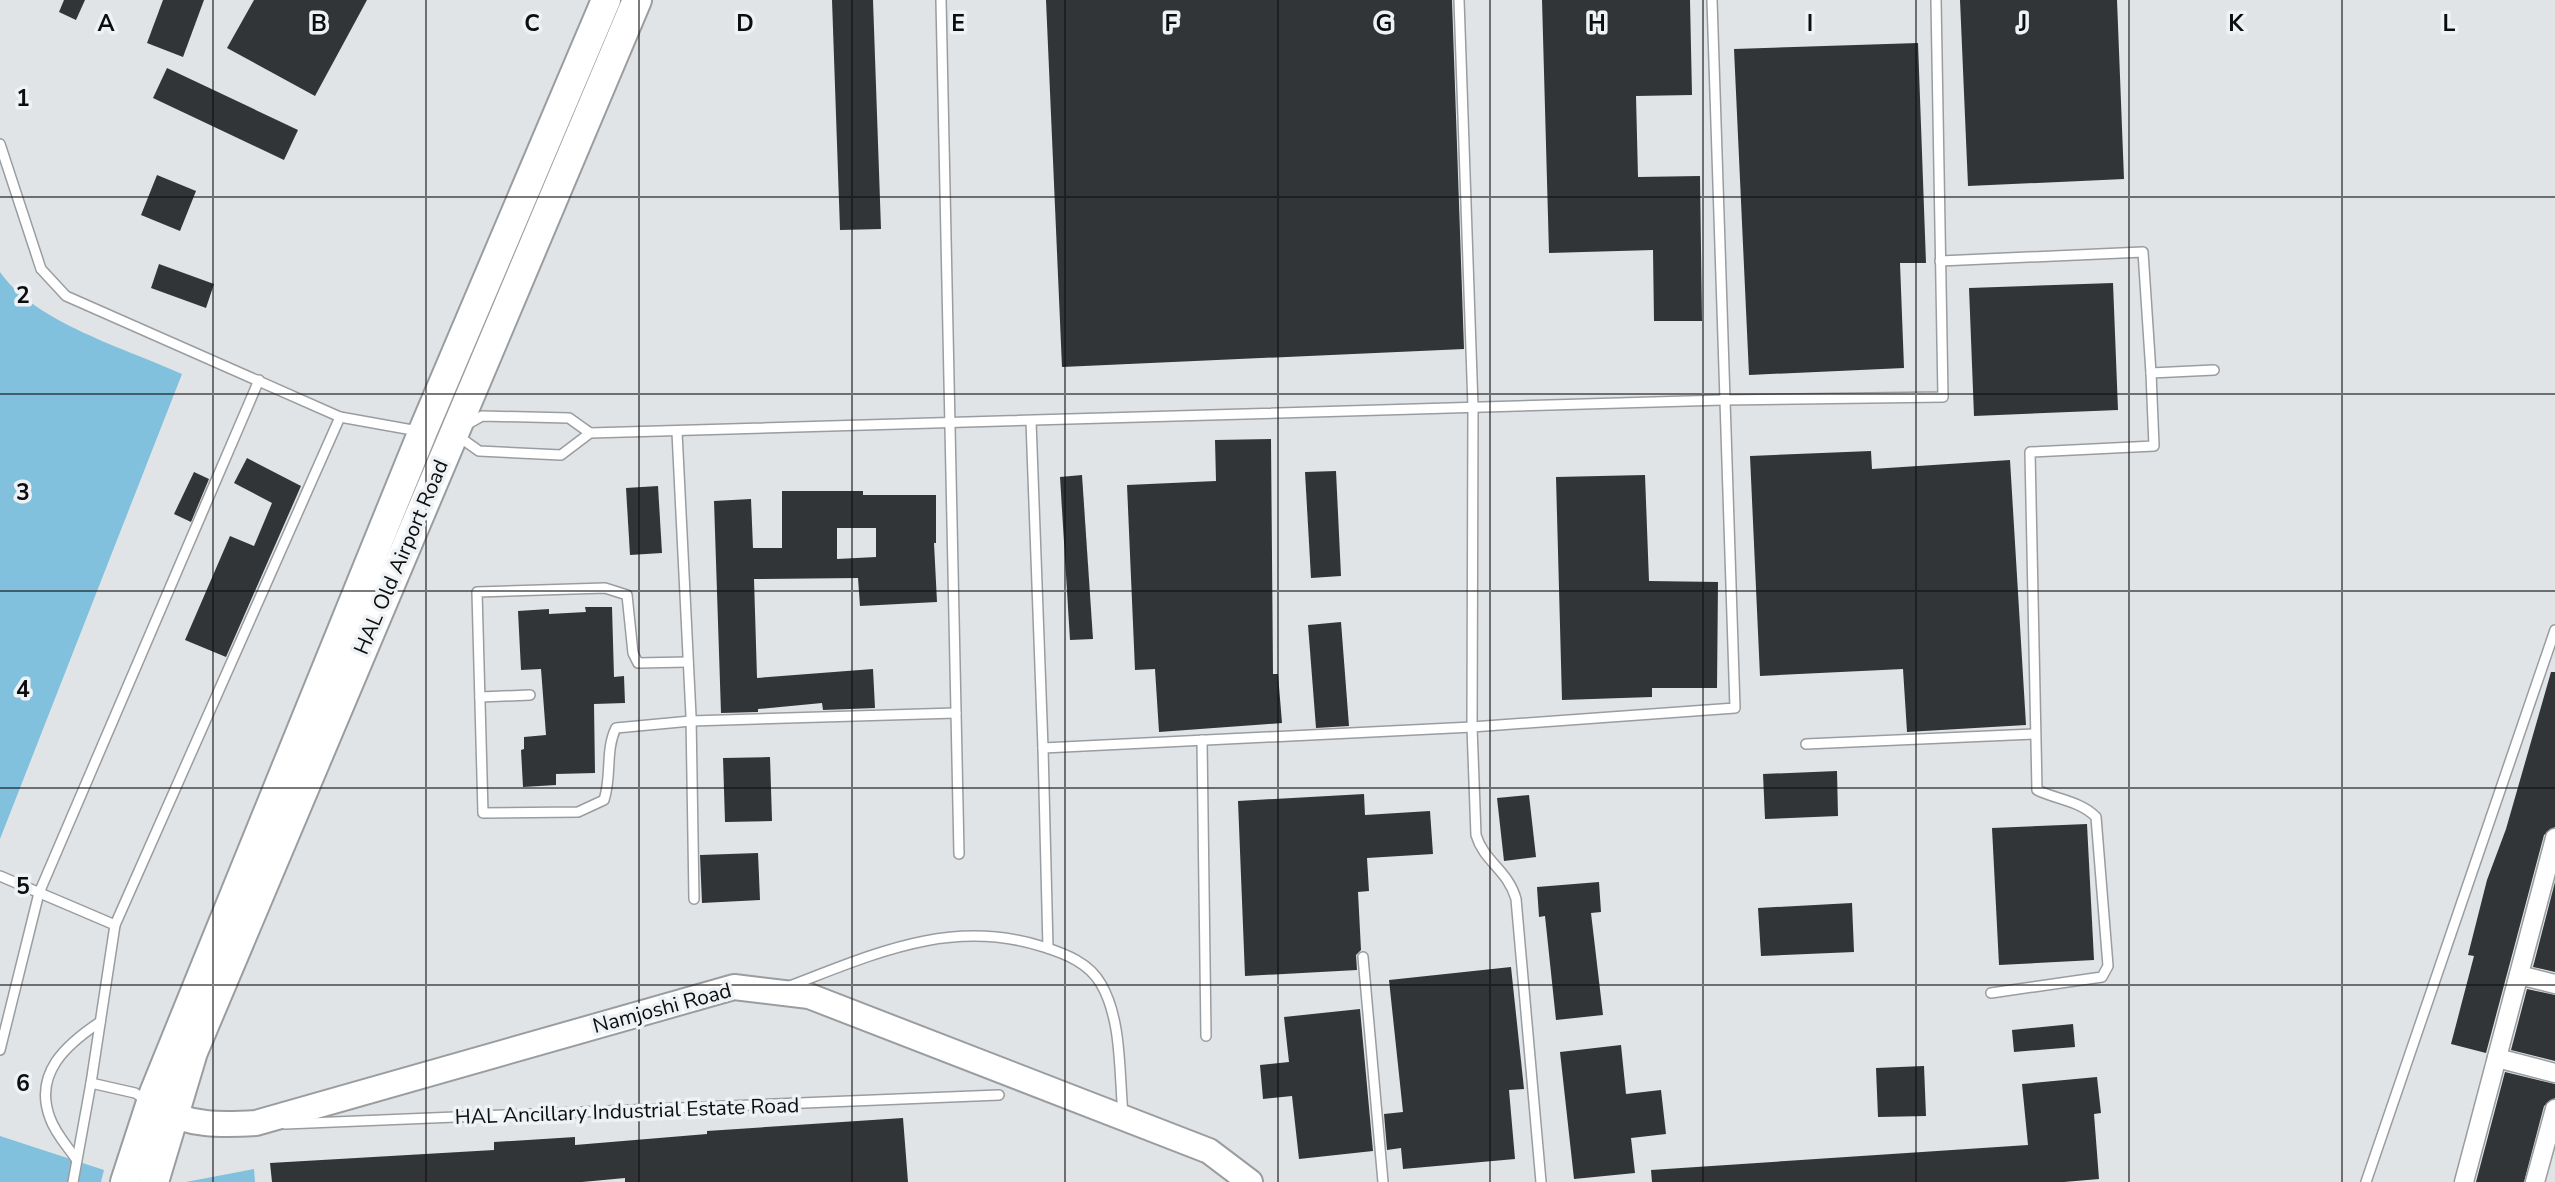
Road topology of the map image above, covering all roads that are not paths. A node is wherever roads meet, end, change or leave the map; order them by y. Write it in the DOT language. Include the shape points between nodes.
graph roads {
  1 [pos="606,0"];
  2 [pos="637,0"];
  3 [pos="941,0"];
  4 [pos="1459,0"];
  5 [pos="1712,0"];
  6 [pos="1936,0"];
  7 [pos="0,144"];
  8 [pos="1940,261"];
  9 [pos="2214,370"];
  10 [pos="2151,373"];
  11 [pos="259,380"];
  12 [pos="1723,400"];
  13 [pos="1473,407"];
  14 [pos="340,417"];
  15 [pos="1031,421"];
  16 [pos="949,423"];
  17 [pos="438,432"];
  18 [pos="677,432"];
  19 [pos="590,433"];
  20 [pos="2555,630"];
  21 [pos="688,662"];
  22 [pos="530,695"];
  23 [pos="480,697"];
  24 [pos="956,713"];
  25 [pos="691,722"];
  26 [pos="1472,727"];
  27 [pos="2034,734"];
  28 [pos="1202,740"];
  29 [pos="1806,744"];
  30 [pos="1043,748"];
  31 [pos="2555,838"];
  32 [pos="959,854"];
  33 [pos="0,876"];
  34 [pos="2549,886"];
  35 [pos="39,893"];
  36 [pos="694,899"];
  37 [pos="116,925"];
  38 [pos="1048,948"];
  39 [pos="1363,957"];
  40 [pos="2519,975"];
  41 [pos="2555,984"];
  42 [pos="776,991"];
  43 [pos="1991,993"];
  44 [pos="100,1022"];
  45 [pos="1206,1036"];
  46 [pos="0,1050"];
  47 [pos="2497,1058"];
  48 [pos="2555,1073"];
  49 [pos="91,1083"];
  50 [pos="999,1094"];
  51 [pos="2555,1109"];
  52 [pos="162,1110"];
  53 [pos="1124,1119"];
  54 [pos="256,1123"];
  55 [pos="76,1159"];
  56 [pos="73,1182"];
  57 [pos="125,1182"];
  58 [pos="154,1182"];
  59 [pos="1250,1182"];
  60 [pos="1383,1182"];
  61 [pos="1541,1182"];
  62 [pos="2366,1182"];
  63 [pos="2464,1182"];
  64 [pos="2535,1182"];
  1 -- 17 [label="main road, HAL Old Airport Road"];
  2 -- 17 [label="main road, HAL Old Airport Road"];
  3 -- 16 [label="lane"];
  4 -- 13 [label="lane"];
  5 -- 12 [label="lane"];
  6 -- 8 [label="lane"];
  7 -- 11 [label="lane" via="41,269 66,296"];
  8 -- 10 [label="lane" via="2143,252"];
  8 -- 12 [label="lane" via="1943,397"];
  9 -- 10 [label="lane"];
  10 -- 27 [label="lane" via="2154,446 2030,452"];
  11 -- 14 [label="lane"];
  11 -- 35 [label="lane"];
  12 -- 13 [label="lane"];
  12 -- 26 [label="lane" via="1735,708"];
  13 -- 15 [label="lane"];
  13 -- 26 [label="lane"];
  14 -- 17 [label="lane"];
  14 -- 37 [label="lane"];
  15 -- 16 [label="lane"];
  15 -- 30 [label="lane"];
  16 -- 18 [label="lane"];
  16 -- 24 [label="lane"];
  17 -- 19 [label="lane" via="482,416 569,418"];
  17 -- 19 [label="lane" via="479,451 550,456 561,456"];
  17 -- 52 [label="main road, HAL Old Airport Road" via="193,1052"];
  17 -- 52 [label="main road, HAL Old Airport Road" via="166,1064"];
  18 -- 19 [label="lane"];
  18 -- 21 [label="lane"];
  20 -- 62 [label="lane"];
  21 -- 23 [label="lane" via="638,663 627,595 619,590 477,592"];
  21 -- 25 [label="lane"];
  22 -- 23 [label="lane"];
  23 -- 25 [label="lane" via="482,813 578,812 604,800 610,784 610,740 616,728"];
  24 -- 25 [label="lane"];
  24 -- 32 [label="lane"];
  25 -- 36 [label="lane"];
  26 -- 28 [label="lane"];
  26 -- 61 [label="lane" via="1476,835 1482,851 1510,881 1516,899"];
  27 -- 29 [label="lane"];
  27 -- 43 [label="lane" via="2038,790 2084,806 2096,817 2108,966 2102,977"];
  28 -- 30 [label="lane"];
  28 -- 45 [label="lane"];
  30 -- 38 [label="lane"];
  31 -- 34 [label="street"];
  33 -- 35 [label="lane"];
  34 -- 40 [label="street"];
  35 -- 37 [label="lane"];
  35 -- 46 [label="lane"];
  37 -- 44 [label="lane"];
  38 -- 42 [label="lane" via="1022,940 944,936 903,943"];
  38 -- 53 [label="lane" via="1086,966 1101,983 1113,1016"];
  39 -- 60 [label="lane"];
  40 -- 41 [label="street"];
  40 -- 47 [label="street"];
  42 -- 53 [label="main road, Namjoshi Road" via="809,996"];
  42 -- 54 [label="main road, Namjoshi Road" via="734,987 710,993"];
  44 -- 49 [label="lane"];
  44 -- 55 [label="lane" via="69,1043 56,1059 45,1096 50,1120"];
  47 -- 48 [label="street"];
  47 -- 63 [label="street"];
  49 -- 52 [label="lane" via="135,1093"];
  49 -- 55 [label="lane"];
  50 -- 54 [label="lane, HAL Ancillary Industrial Estate Road"];
  51 -- 64 [label="street"];
  52 -- 54 [label="main road, Namjoshi Road" via="217,1126"];
  52 -- 57 [label="main road"];
  52 -- 58 [label="main road"];
  53 -- 59 [label="main road, Namjoshi Road" via="1209,1151"];
  55 -- 56 [label="lane"];
}
